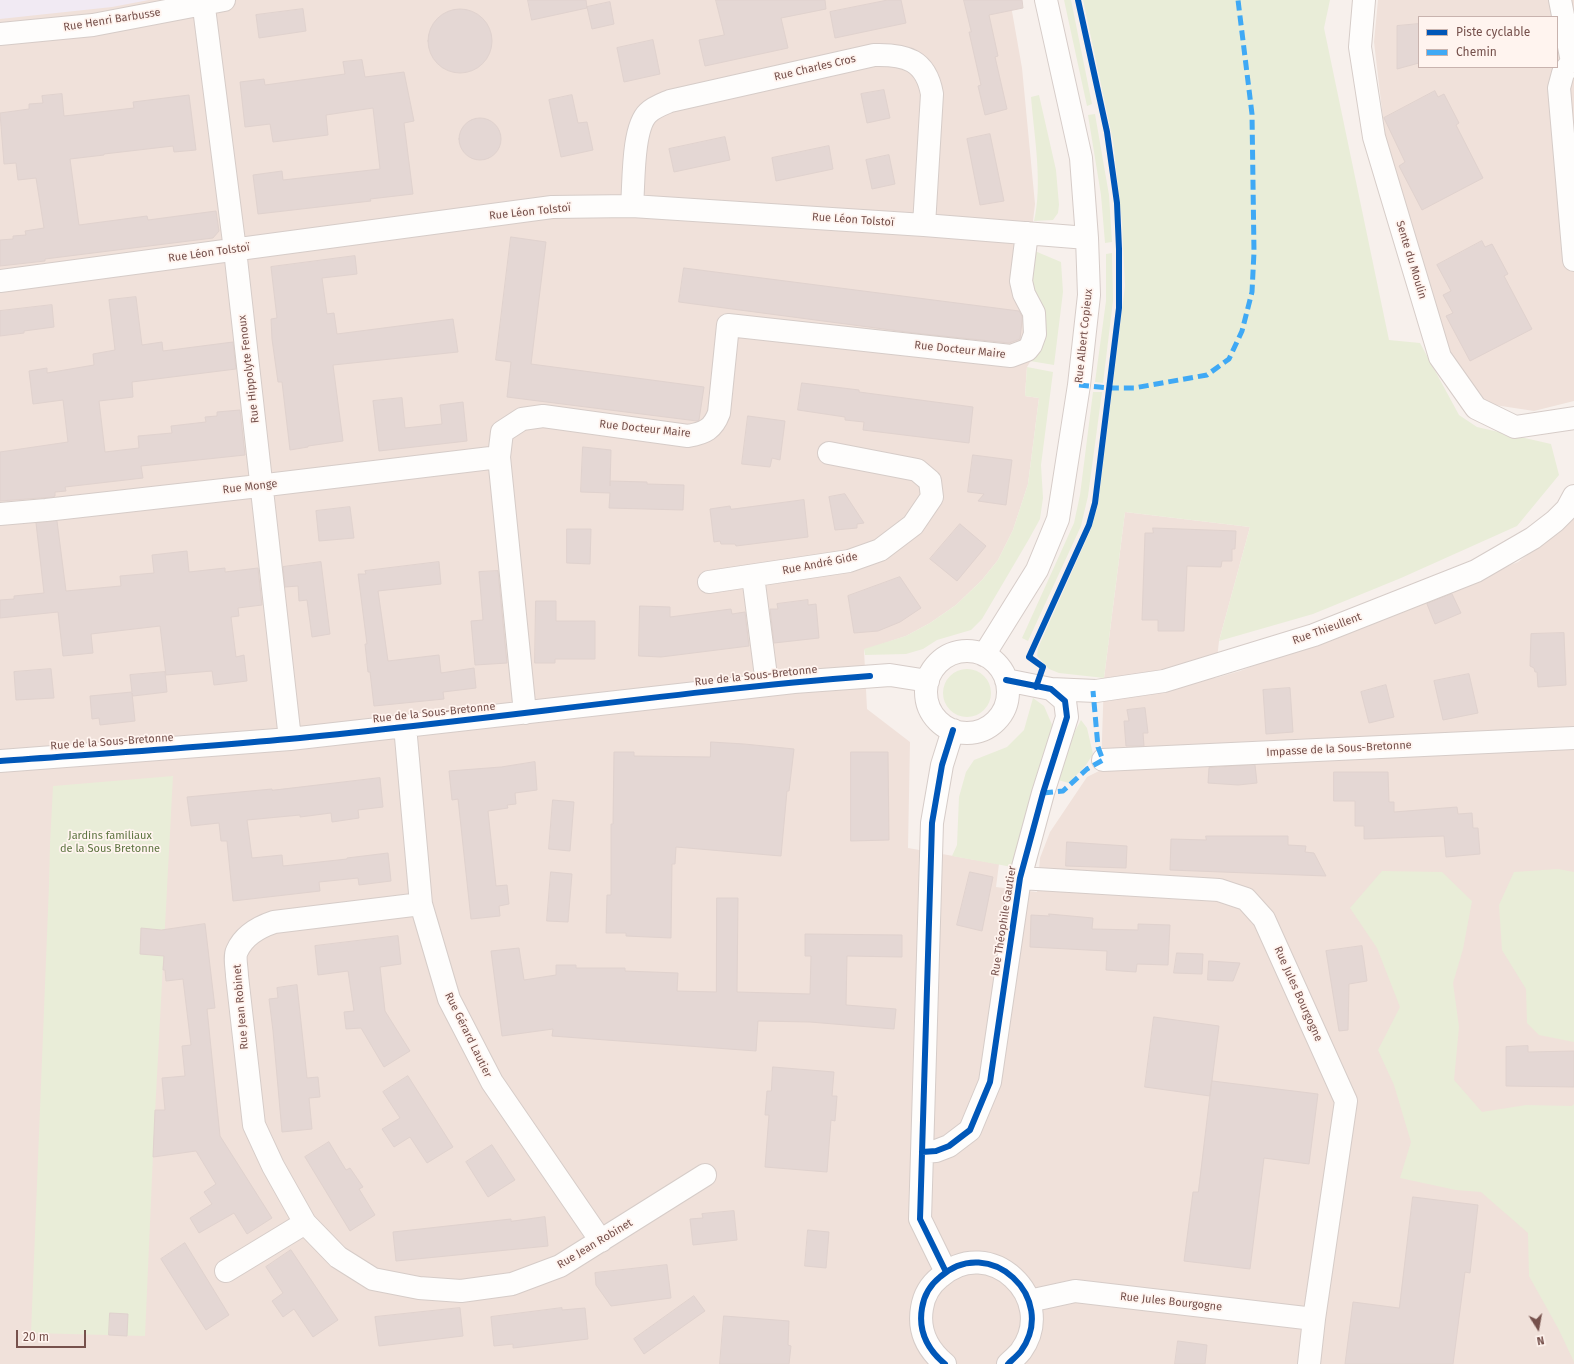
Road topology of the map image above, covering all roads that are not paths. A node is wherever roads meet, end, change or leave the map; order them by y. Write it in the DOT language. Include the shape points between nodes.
graph roads {
  1 [pos="1046,0"];
  2 [pos="1364,0"];
  3 [pos="1560,0"];
  4 [pos="210,1"];
  5 [pos="0,34"];
  6 [pos="1573,62"];
  7 [pos="632,206"];
  8 [pos="924,225"];
  9 [pos="1027,233"];
  10 [pos="1087,238"];
  11 [pos="235,250"];
  12 [pos="1574,260"];
  13 [pos="0,281"];
  14 [pos="1574,418"];
  15 [pos="829,453"];
  16 [pos="499,457"];
  17 [pos="262,486"];
  18 [pos="1574,496"];
  19 [pos="0,514"];
  20 [pos="753,576"];
  21 [pos="709,582"];
  22 [pos="984,655"];
  23 [pos="1006,680"];
  24 [pos="928,681"];
  25 [pos="767,684"];
  26 [pos="1052,689"];
  27 [pos="525,713"];
  28 [pos="405,726"];
  29 [pos="953,730"];
  30 [pos="1574,738"];
  31 [pos="290,739"];
  32 [pos="1103,760"];
  33 [pos="0,761"];
  34 [pos="1020,878"];
  35 [pos="421,904"];
  36 [pos="922,1152"];
  37 [pos="705,1175"];
  38 [pos="305,1223"];
  39 [pos="601,1241"];
  40 [pos="226,1271"];
  41 [pos="946,1272"];
  42 [pos="1029,1301"];
  43 [pos="1314,1319"];
  44 [pos="933,1360"];
  45 [pos="1008,1364"];
  46 [pos="1309,1364"];
  1 -- 10 [label="street, Rue Albert Copieux" via="1081,158"];
  2 -- 14 [label="street, Sente du Moulin" via="1360,47 1374,137 1440,357 1476,408 1515,427"];
  3 -- 6 [label="street"];
  4 -- 5 [label="street, Rue Henri Barbusse" via="93,25"];
  4 -- 11 [label="street, Rue Hippolyte Fenoux"];
  6 -- 12 [label="street" via="1563,73 1559,88"];
  7 -- 8 [label="street, Rue Léon Tolstoï"];
  7 -- 8 [label="street, Rue Charles Cros" via="640,125 648,113 658,106 670,101 874,55 893,54 911,60 921,67 930,80 932,94"];
  7 -- 11 [label="street, Rue Léon Tolstoï" via="552,207"];
  8 -- 9 [label="street, Rue Léon Tolstoï"];
  9 -- 10 [label="street, Rue Léon Tolstoï"];
  9 -- 16 [label="street, Rue Docteur Maire" via="1021,281 1024,294 1034,313 1035,334 1027,350 1011,356 728,325 719,413 715,424 701,434 688,436 543,416 522,419 502,432"];
  10 -- 22 [label="street, Rue Albert Copieux" via="1089,296 1079,385 1058,519 1037,570"];
  11 -- 13 [label="street, Rue Léon Tolstoï"];
  11 -- 17 [label="street, Rue Hippolyte Fenoux"];
  15 -- 20 [label="street, Rue André Gide" via="917,470 930,481 932,497 912,526 880,550 849,561"];
  16 -- 17 [label="street, Rue Monge"];
  16 -- 27 [label="street, Rue Docteur Maire"];
  17 -- 19 [label="street, Rue Monge"];
  17 -- 31 [label="street, Rue Hippolyte Fenoux"];
  18 -- 26 [label="street, Rue Thieullent" via="1567,509 1534,538 1476,571 1314,635 1164,681 1096,691"];
  20 -- 21 [label="street, Rue André Gide"];
  20 -- 25 [label="street"];
  22 -- 23 [label="street" via="994,661"];
  22 -- 24 [label="street" via="961,652 950,656 936,666"];
  23 -- 26 [label="street"];
  23 -- 29 [label="street" via="1006,705 1000,717 991,726 979,732"];
  24 -- 25 [label="street, Rue de la Sous-Bretonne" via="890,675"];
  24 -- 29 [label="street" via="928,703 932,713"];
  25 -- 27 [label="street, Rue de la Sous-Bretonne"];
  26 -- 34 [label="street, Rue Théophile Gautier" via="1065,702 1067,717 1042,793"];
  27 -- 28 [label="street, Rue de la Sous-Bretonne"];
  28 -- 31 [label="street, Rue de la Sous-Bretonne"];
  28 -- 35 [label="street, Rue Gérard Lautier"];
  29 -- 36 [label="street" via="942,765 932,823"];
  30 -- 32 [label="street, Impasse de la Sous-Bretonne"];
  31 -- 33 [label="street, Rue de la Sous-Bretonne"];
  34 -- 36 [label="street, Rue Théophile Gautier" via="990,1082 970,1130 949,1146 936,1151"];
  34 -- 43 [label="street, Rue Jules Bourgogne" via="1220,890 1246,899 1264,919 1346,1101"];
  35 -- 38 [label="street, Rue Jean Robinet" via="274,922 258,928 236,951 254,1126"];
  35 -- 39 [label="street, Rue Gérard Lautier" via="449,999 492,1082"];
  36 -- 41 [label="street" via="920,1219"];
  37 -- 39 [label="street, Rue Jean Robinet"];
  38 -- 39 [label="street, Rue Jean Robinet" via="338,1257 374,1278 419,1288 461,1291 512,1284 560,1266"];
  38 -- 40 [label="street"];
  41 -- 42 [label="street" via="961,1265 978,1263 995,1266 1009,1274 1021,1286"];
  41 -- 44 [label="street" via="932,1284 924,1300 920,1318 923,1336"];
  42 -- 43 [label="street, Rue Jules Bourgogne" via="1075,1291"];
  42 -- 45 [label="street" via="1032,1318 1029,1336 1021,1352"];
  43 -- 46 [label="street, Rue Jules Bourgogne"];
}
